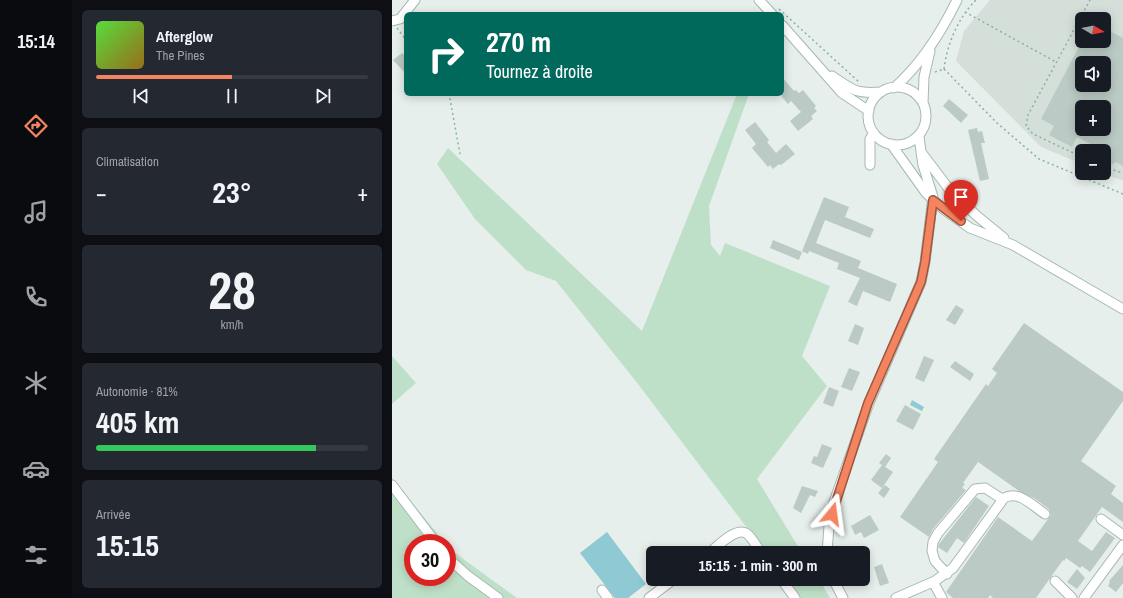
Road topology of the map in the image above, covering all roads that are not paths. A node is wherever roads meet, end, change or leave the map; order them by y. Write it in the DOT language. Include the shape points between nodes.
graph roads {
  1 [pos="415,0"];
  2 [pos="759,0"];
  3 [pos="958,0"];
  4 [pos="773,10"];
  5 [pos="406,12"];
  6 [pos="404,14"];
  7 [pos="394,24"];
  8 [pos="784,27"];
  9 [pos="931,47"];
  10 [pos="823,70"];
  11 [pos="894,88"];
  12 [pos="881,92"];
  13 [pos="923,103"];
  14 [pos="869,111"];
  15 [pos="874,132"];
  16 [pos="919,136"];
  17 [pos="891,144"];
  18 [pos="921,152"];
  19 [pos="870,165"];
  20 [pos="933,200"];
  21 [pos="1013,245"];
  22 [pos="1123,309"];
  23 [pos="392,485"];
  24 [pos="1002,499"];
  25 [pos="1045,514"];
  26 [pos="1101,518"];
  27 [pos="429,534"];
  28 [pos="1123,535"];
  29 [pos="1123,545"];
  30 [pos="718,546"];
  31 [pos="756,546"];
  32 [pos="828,546"];
  33 [pos="456,565"];
  34 [pos="947,574"];
  35 [pos="1055,581"];
  36 [pos="933,582"];
  37 [pos="665,586"];
  38 [pos="786,586"];
  39 [pos="837,586"];
  40 [pos="602,590"];
  41 [pos="498,598"];
  42 [pos="608,598"];
  43 [pos="649,598"];
  44 [pos="795,598"];
  45 [pos="843,598"];
  46 [pos="896,598"];
  47 [pos="942,598"];
  48 [pos="1072,598"];
  49 [pos="1084,598"];
  1 -- 5 [label="street"];
  2 -- 4 [label="street"];
  3 -- 9 [label="street"];
  6 -- 7 [label="street"];
  8 -- 10 [label="street"];
  9 -- 11 [label="street" via="912,72"];
  9 -- 13 [label="street" via="924,77"];
  10 -- 12 [label="street" via="863,94"];
  10 -- 14 [label="street" via="842,93"];
  11 -- 12 [label="street"];
  11 -- 13 [label="street" via="911,91"];
  12 -- 14 [label="street"];
  13 -- 16 [label="street" via="926,120"];
  14 -- 15 [label="street"];
  15 -- 17 [label="street" via="878,138"];
  15 -- 19 [label="street" via="870,139"];
  16 -- 17 [label="street" via="906,144"];
  16 -- 18 [label="street"];
  17 -- 20 [label="street" via="919,185"];
  18 -- 20 [label="street"];
  18 -- 21 [label="street" via="949,189"];
  20 -- 21 [label="street" via="970,228"];
  20 -- 32 [label="street" via="921,282 868,403 837,495 829,526"];
  21 -- 22 [label="street"];
  23 -- 27 [label="street"];
  24 -- 25 [label="street" via="1015,494"];
  24 -- 34 [label="street" via="959,562"];
  24 -- 34 [label="street" via="985,488 975,489 938,533 932,546 933,556"];
  26 -- 28 [label="street"];
  29 -- 49 [label="street"];
  30 -- 31 [label="street" via="732,535 742,532 747,534"];
  33 -- 41 [label="street"];
  34 -- 36 [label="street"];
  35 -- 48 [label="street"];
  36 -- 46 [label="street"];
  36 -- 47 [label="street"];
  37 -- 43 [label="street"];
  38 -- 44 [label="street"];
  39 -- 45 [label="street"];
  40 -- 42 [label="street"];
}
